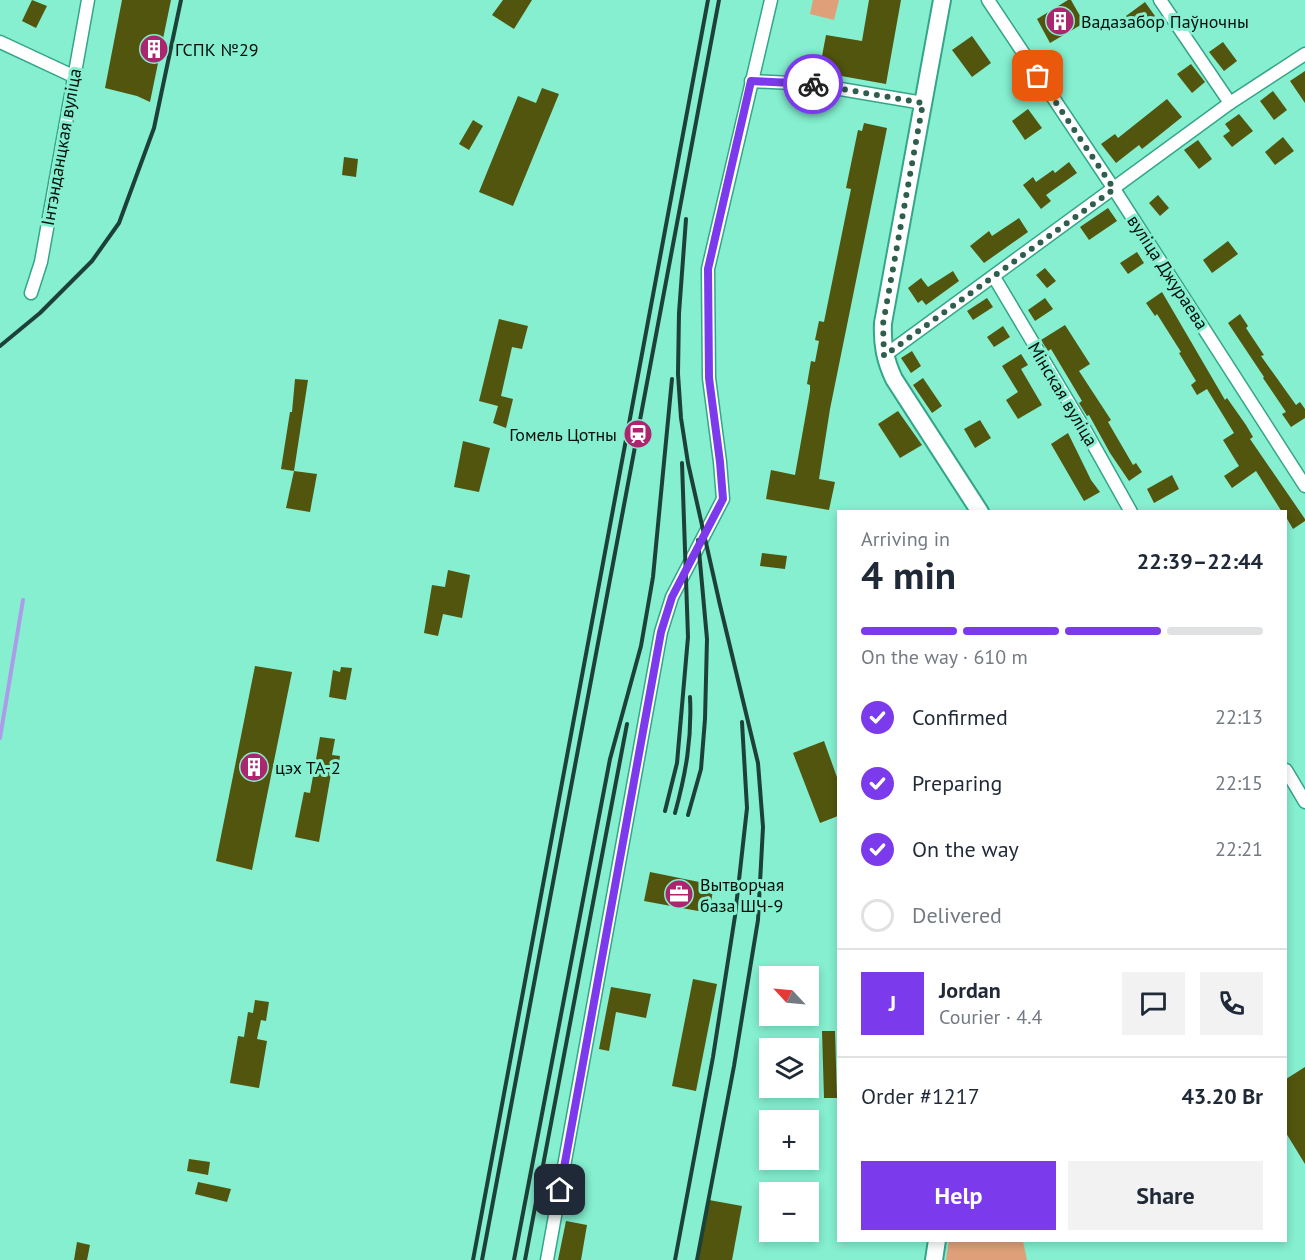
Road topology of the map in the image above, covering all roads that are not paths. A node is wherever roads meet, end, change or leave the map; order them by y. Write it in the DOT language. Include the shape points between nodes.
graph roads {
  1 [pos="88,0"];
  2 [pos="771,0"];
  3 [pos="942,0"];
  4 [pos="988,0"];
  5 [pos="1160,0"];
  6 [pos="0,42"];
  7 [pos="1305,54"];
  8 [pos="73,76"];
  9 [pos="751,81"];
  10 [pos="923,103"];
  11 [pos="1230,103"];
  12 [pos="1114,189"];
  13 [pos="994,277"];
  14 [pos="31,293"];
  15 [pos="884,356"];
  16 [pos="1305,486"];
  17 [pos="979,510"];
  18 [pos="1130,510"];
  19 [pos="1287,772"];
  20 [pos="1305,802"];
  21 [pos="937,1242"];
  22 [pos="547,1260"];
  23 [pos="934,1260"];
  1 -- 8 [label="street, Інтэнданцкая вуліца"];
  2 -- 9 [label="street"];
  3 -- 10 [label="main road"];
  4 -- 12 [label="street, вуліца Джураева"];
  5 -- 11 [label="street"];
  6 -- 8 [label="street"];
  7 -- 11 [label="street"];
  8 -- 14 [label="street, Інтэнданцкая вуліца" via="41,262"];
  9 -- 10 [label="street" via="811,84"];
  9 -- 22 [label="street" via="708,269 709,378 723,499 672,597 661,632"];
  10 -- 15 [label="main road" via="883,324"];
  11 -- 12 [label="street"];
  12 -- 13 [label="street"];
  12 -- 16 [label="street, вуліца Джураева"];
  13 -- 15 [label="street"];
  13 -- 18 [label="street, Мінская вуліца"];
  15 -- 17 [label="main road" via="908,402"];
  19 -- 20 [label="street"];
  21 -- 23 [label="main road"];
}
